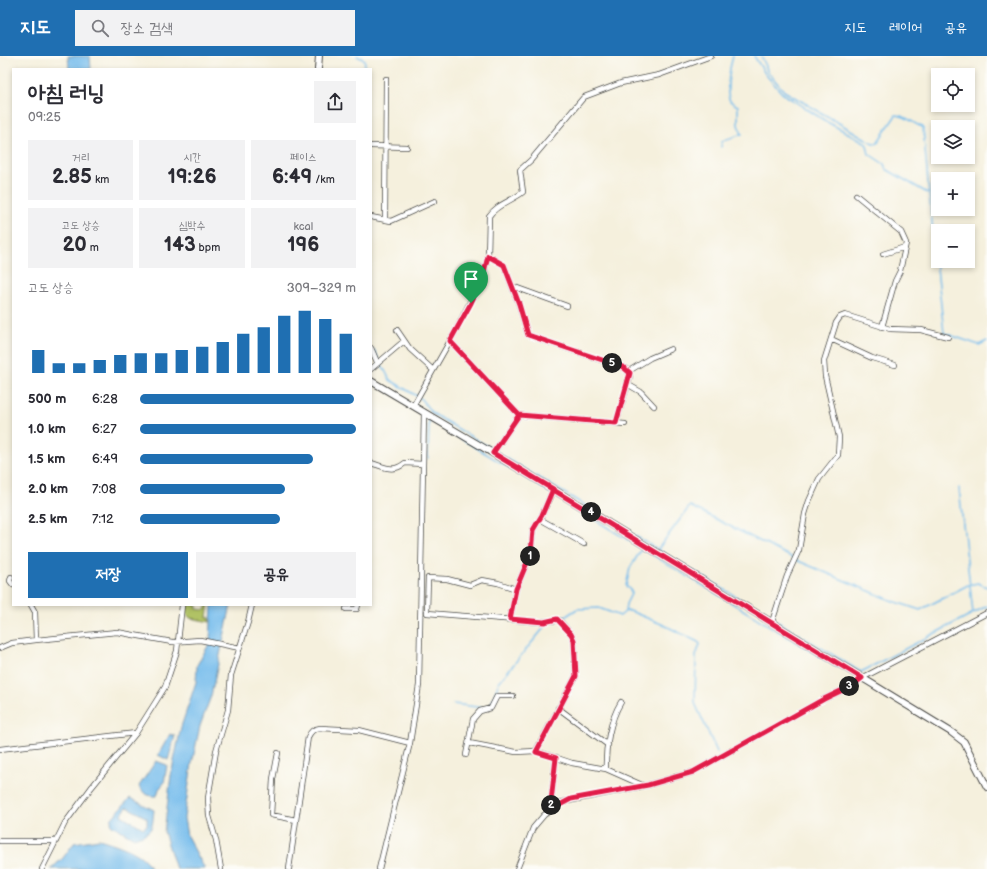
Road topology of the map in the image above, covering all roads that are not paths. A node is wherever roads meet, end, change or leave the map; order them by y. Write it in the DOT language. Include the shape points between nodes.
graph roads {
  1 [pos="319,56"];
  2 [pos="711,56"];
  3 [pos="318,68"];
  4 [pos="386,79"];
  5 [pos="372,146"];
  6 [pos="385,146"];
  7 [pos="407,147"];
  8 [pos="856,195"];
  9 [pos="435,201"];
  10 [pos="372,217"];
  11 [pos="385,220"];
  12 [pos="904,247"];
  13 [pos="883,254"];
  14 [pos="488,256"];
  15 [pos="512,286"];
  16 [pos="567,306"];
  17 [pos="882,327"];
  18 [pos="396,330"];
  19 [pos="948,338"];
  20 [pos="831,339"];
  21 [pos="404,341"];
  22 [pos="450,341"];
  23 [pos="671,349"];
  24 [pos="372,350"];
  25 [pos="377,362"];
  26 [pos="895,365"];
  27 [pos="372,368"];
  28 [pos="433,370"];
  29 [pos="629,371"];
  30 [pos="372,384"];
  31 [pos="627,384"];
  32 [pos="413,406"];
  33 [pos="654,406"];
  34 [pos="424,412"];
  35 [pos="519,415"];
  36 [pos="616,423"];
  37 [pos="625,424"];
  38 [pos="493,453"];
  39 [pos="372,463"];
  40 [pos="423,464"];
  41 [pos="553,489"];
  42 [pos="540,519"];
  43 [pos="584,544"];
  44 [pos="11,576"];
  45 [pos="12,584"];
  46 [pos="516,589"];
  47 [pos="32,606"];
  48 [pos="182,606"];
  49 [pos="252,606"];
  50 [pos="358,606"];
  51 [pos="346,609"];
  52 [pos="987,613"];
  53 [pos="510,619"];
  54 [pos="772,622"];
  55 [pos="36,640"];
  56 [pos="178,642"];
  57 [pos="0,648"];
  58 [pos="240,648"];
  59 [pos="862,678"];
  60 [pos="513,696"];
  61 [pos="621,702"];
  62 [pos="558,708"];
  63 [pos="136,733"];
  64 [pos="410,743"];
  65 [pos="469,744"];
  66 [pos="608,745"];
  67 [pos="0,749"];
  68 [pos="536,752"];
  69 [pos="278,754"];
  70 [pos="466,755"];
  71 [pos="556,758"];
  72 [pos="606,769"];
  73 [pos="642,786"];
  74 [pos="987,787"];
  75 [pos="550,810"];
  76 [pos="296,820"];
  77 [pos="0,841"];
  78 [pos="56,841"];
  79 [pos="42,869"];
  80 [pos="221,869"];
  81 [pos="289,869"];
  82 [pos="379,869"];
  83 [pos="517,869"];
  1 -- 3 [label="street"];
  2 -- 14 [label="street" via="584,97 520,170 523,192 517,198 497,207 489,216"];
  4 -- 6 [label="street"];
  5 -- 6 [label="street"];
  6 -- 7 [label="street"];
  6 -- 11 [label="street"];
  8 -- 12 [label="street" via="901,232 906,242"];
  9 -- 11 [label="street" via="391,221"];
  10 -- 11 [label="street"];
  12 -- 13 [label="street"];
  12 -- 17 [label="street" via="900,271"];
  14 -- 15 [label="street" via="504,265"];
  14 -- 22 [label="street" via="480,283"];
  15 -- 16 [label="street"];
  15 -- 29 [label="street" via="528,335"];
  17 -- 19 [label="street" via="894,330 921,330"];
  17 -- 20 [label="street" via="845,315 836,323"];
  18 -- 21 [label="street"];
  20 -- 26 [label="street" via="872,358"];
  20 -- 54 [label="street" via="824,361 839,437 838,454 819,479 809,501 799,550"];
  21 -- 25 [label="street"];
  21 -- 28 [label="street"];
  22 -- 28 [label="street"];
  22 -- 35 [label="street"];
  23 -- 29 [label="street"];
  24 -- 25 [label="street"];
  25 -- 27 [label="street"];
  28 -- 32 [label="street"];
  29 -- 31 [label="street"];
  30 -- 32 [label="street"];
  31 -- 33 [label="street" via="641,392"];
  31 -- 36 [label="street"];
  32 -- 34 [label="street"];
  34 -- 38 [label="street"];
  34 -- 40 [label="street"];
  35 -- 36 [label="street"];
  35 -- 38 [label="street"];
  36 -- 37 [label="street"];
  38 -- 41 [label="street"];
  39 -- 40 [label="street" via="390,470 396,470 405,463"];
  40 -- 64 [label="street" via="419,685"];
  41 -- 42 [label="street"];
  41 -- 54 [label="street"];
  42 -- 43 [label="street"];
  42 -- 46 [label="street" via="533,530 531,553"];
  44 -- 45 [label="street"];
  46 -- 53 [label="street"];
  46 -- 53 [label="street" via="482,580 470,585 448,579 428,578 427,613"];
  47 -- 55 [label="street" via="35,612"];
  48 -- 56 [label="street"];
  49 -- 58 [label="street"];
  50 -- 51 [label="street"];
  52 -- 59 [label="street"];
  53 -- 62 [label="street" via="544,622 557,619 571,634 576,676"];
  54 -- 59 [label="street"];
  55 -- 56 [label="street" via="116,632"];
  55 -- 57 [label="street" via="12,643"];
  56 -- 58 [label="street" via="208,641"];
  56 -- 63 [label="street" via="165,687"];
  58 -- 80 [label="street" via="231,675 228,710 216,751 208,798 209,816"];
  59 -- 73 [label="street" via="693,772"];
  59 -- 74 [label="street" via="964,742"];
  60 -- 65 [label="street" via="497,696 491,708 477,714 473,719"];
  61 -- 66 [label="street" via="612,722"];
  62 -- 66 [label="street"];
  62 -- 68 [label="street"];
  63 -- 67 [label="street"];
  63 -- 78 [label="street" via="65,823"];
  64 -- 76 [label="street" via="359,730 314,728 308,737"];
  64 -- 82 [label="street"];
  65 -- 68 [label="street" via="516,752"];
  65 -- 70 [label="street"];
  66 -- 72 [label="street"];
  68 -- 71 [label="street"];
  69 -- 76 [label="street" via="273,780 271,815"];
  71 -- 72 [label="street"];
  71 -- 75 [label="street"];
  72 -- 73 [label="street"];
  73 -- 75 [label="street" via="571,799"];
  75 -- 83 [label="street" via="533,828"];
  76 -- 81 [label="street"];
  77 -- 78 [label="street"];
  78 -- 79 [label="street"];
}
